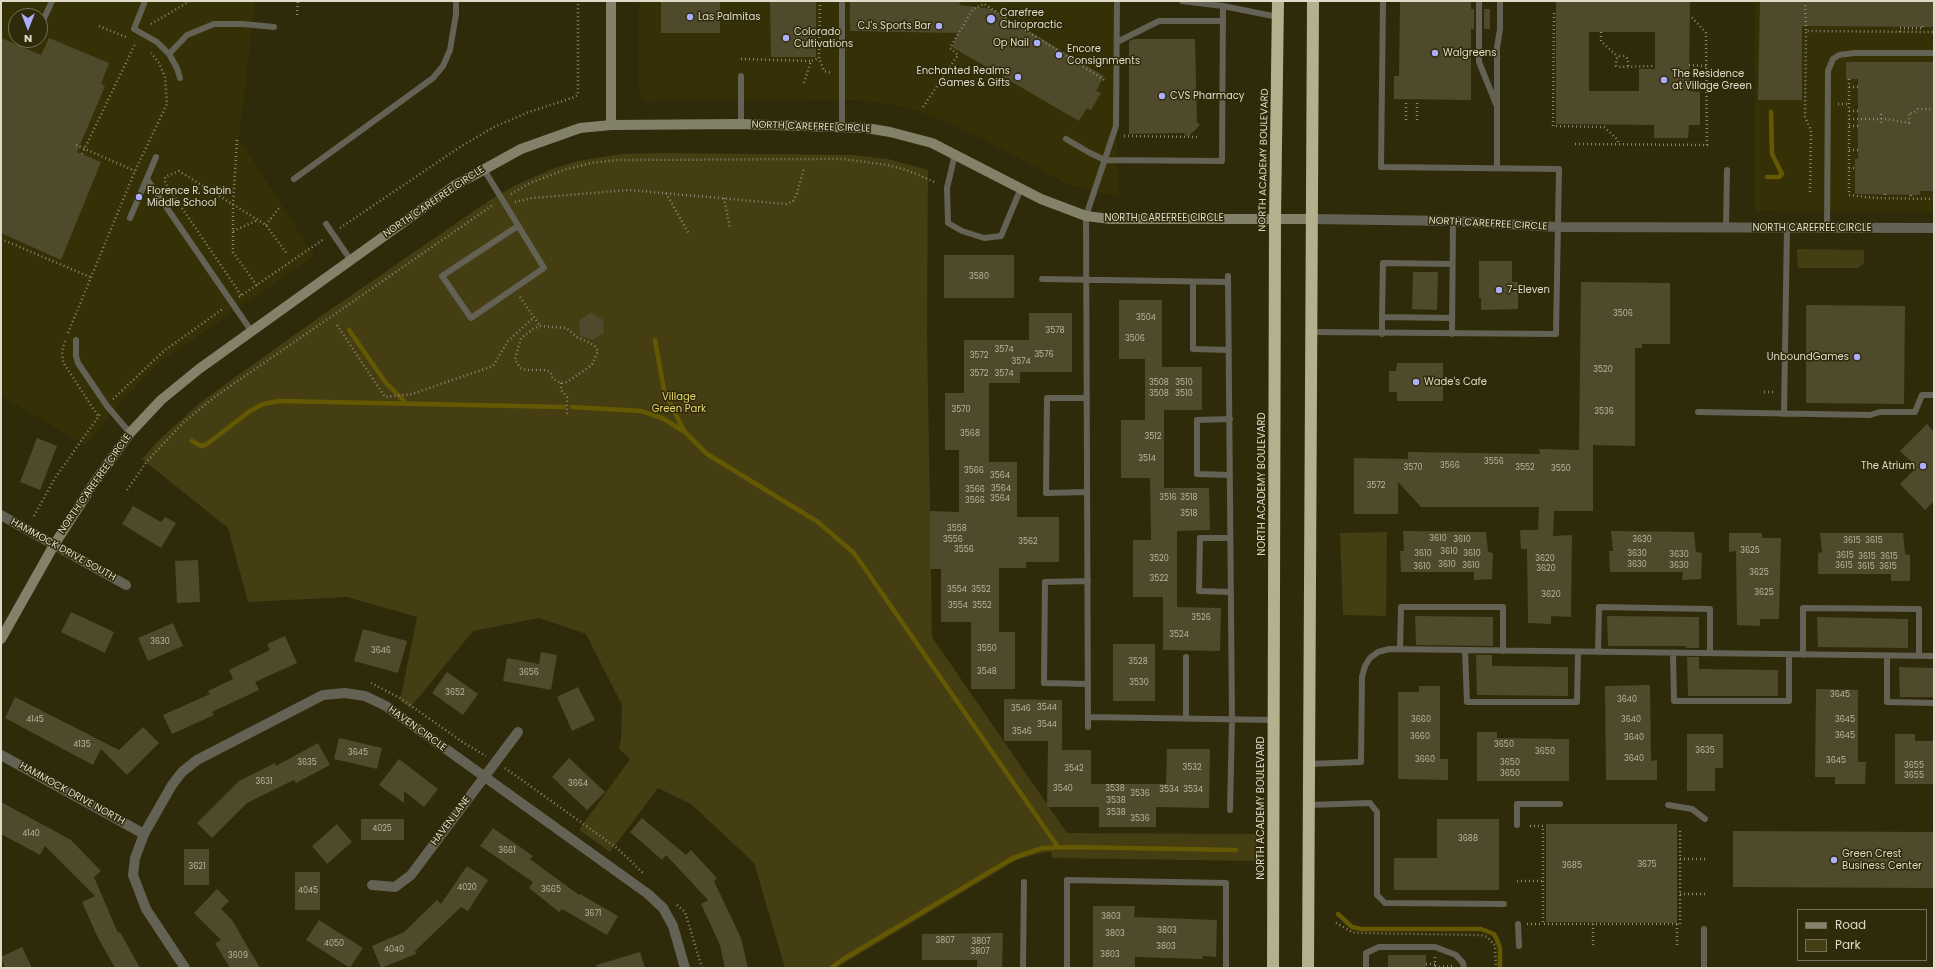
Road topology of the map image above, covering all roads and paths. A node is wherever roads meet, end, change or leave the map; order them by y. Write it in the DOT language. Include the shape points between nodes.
graph roads {
  1 [pos="145,1"];
  2 [pos="190,1"];
  3 [pos="298,1"];
  4 [pos="456,1"];
  5 [pos="578,1"];
  6 [pos="611,1"];
  7 [pos="820,1"];
  8 [pos="842,1"];
  9 [pos="1117,1"];
  10 [pos="1182,1"];
  11 [pos="1278,1"];
  12 [pos="1313,1"];
  13 [pos="1383,1"];
  14 [pos="1479,1"];
  15 [pos="1500,1"];
  16 [pos="1805,2"];
  17 [pos="984,3"];
  18 [pos="1801,3"];
  19 [pos="1223,6"];
  20 [pos="1554,13"];
  21 [pos="297,15"];
  22 [pos="1690,16"];
  23 [pos="1278,18"];
  24 [pos="1222,21"];
  25 [pos="151,24"];
  26 [pos="1922,25"];
  27 [pos="99,26"];
  28 [pos="1835,26"];
  29 [pos="1854,26"];
  30 [pos="1872,26"];
  31 [pos="1889,26"];
  32 [pos="274,27"];
  33 [pos="1933,27"];
  34 [pos="1806,31"];
  35 [pos="1601,32"];
  36 [pos="1835,32"];
  37 [pos="1854,32"];
  38 [pos="1872,32"];
  39 [pos="1889,32"];
  40 [pos="1900,32"];
  41 [pos="1933,32"];
  42 [pos="136,42"];
  43 [pos="1117,42"];
  44 [pos="1802,42"];
  45 [pos="1806,42"];
  46 [pos="141,45"];
  47 [pos="146,49"];
  48 [pos="1934,53"];
  49 [pos="169,54"];
  50 [pos="820,58"];
  51 [pos="1618,58"];
  52 [pos="741,60"];
  53 [pos="811,61"];
  54 [pos="1689,65"];
  55 [pos="1628,66"];
  56 [pos="1655,66"];
  57 [pos="1706,66"];
  58 [pos="1802,66"];
  59 [pos="1806,66"];
  60 [pos="831,71"];
  61 [pos="741,76"];
  62 [pos="180,78"];
  63 [pos="1849,79"];
  64 [pos="804,83"];
  65 [pos="1849,87"];
  66 [pos="1858,87"];
  67 [pos="1107,89"];
  68 [pos="1802,92"];
  69 [pos="1806,92"];
  70 [pos="1406,103"];
  71 [pos="1417,103"];
  72 [pos="923,107"];
  73 [pos="1497,108"];
  74 [pos="1934,109"];
  75 [pos="1849,111"];
  76 [pos="1858,111"];
  77 [pos="1881,114"];
  78 [pos="1849,119"];
  79 [pos="1881,119"];
  80 [pos="1406,122"];
  81 [pos="1417,122"];
  82 [pos="741,124"];
  83 [pos="1881,124"];
  84 [pos="611,125"];
  85 [pos="842,126"];
  86 [pos="1849,126"];
  87 [pos="1858,126"];
  88 [pos="1113,136"];
  89 [pos="1198,137"];
  90 [pos="1066,139"];
  91 [pos="237,140"];
  92 [pos="1575,144"];
  93 [pos="1618,144"];
  94 [pos="76,145"];
  95 [pos="85,148"];
  96 [pos="1849,150"];
  97 [pos="1858,150"];
  98 [pos="82,154"];
  99 [pos="955,154"];
  100 [pos="156,157"];
  101 [pos="1105,160"];
  102 [pos="483,168"];
  103 [pos="804,168"];
  104 [pos="1497,168"];
  105 [pos="1849,168"];
  106 [pos="1855,168"];
  107 [pos="1726,170"];
  108 [pos="135,172"];
  109 [pos="147,179"];
  110 [pos="294,179"];
  111 [pos="937,183"];
  112 [pos="1021,188"];
  113 [pos="1934,191"];
  114 [pos="666,193"];
  115 [pos="1885,194"];
  116 [pos="1912,195"];
  117 [pos="724,198"];
  118 [pos="1885,198"];
  119 [pos="1912,199"];
  120 [pos="503,202"];
  121 [pos="233,204"];
  122 [pos="279,208"];
  123 [pos="1086,216"];
  124 [pos="130,218"];
  125 [pos="1275,218"];
  126 [pos="1312,219"];
  127 [pos="258,220"];
  128 [pos="1453,221"];
  129 [pos="326,224"];
  130 [pos="266,225"];
  131 [pos="518,226"];
  132 [pos="1558,227"];
  133 [pos="730,228"];
  134 [pos="1726,228"];
  135 [pos="1787,228"];
  136 [pos="1827,228"];
  137 [pos="1934,228"];
  138 [pos="234,231"];
  139 [pos="332,234"];
  140 [pos="689,234"];
  141 [pos="1,238"];
  142 [pos="287,254"];
  143 [pos="350,259"];
  144 [pos="1452,264"];
  145 [pos="90,277"];
  146 [pos="1042,279"];
  147 [pos="1087,281"];
  148 [pos="1193,282"];
  149 [pos="257,286"];
  150 [pos="514,288"];
  151 [pos="241,295"];
  152 [pos="232,303"];
  153 [pos="1382,317"];
  154 [pos="533,318"];
  155 [pos="1452,318"];
  156 [pos="337,325"];
  157 [pos="540,326"];
  158 [pos="252,332"];
  159 [pos="1311,332"];
  160 [pos="1382,334"];
  161 [pos="1452,334"];
  162 [pos="76,340"];
  163 [pos="1229,350"];
  164 [pos="561,383"];
  165 [pos="1764,392"];
  166 [pos="1776,392"];
  167 [pos="1934,395"];
  168 [pos="1087,398"];
  169 [pos="107,406"];
  170 [pos="1698,412"];
  171 [pos="568,414"];
  172 [pos="1784,414"];
  173 [pos="98,416"];
  174 [pos="1230,419"];
  175 [pos="130,433"];
  176 [pos="1230,475"];
  177 [pos="127,490"];
  178 [pos="1087,492"];
  179 [pos="1,515"];
  180 [pos="34,516"];
  181 [pos="1230,538"];
  182 [pos="54,544"];
  183 [pos="1088,581"];
  184 [pos="126,585"];
  185 [pos="1230,592"];
  186 [pos="1,639"];
  187 [pos="1400,649"];
  188 [pos="1465,650"];
  189 [pos="1503,651"];
  190 [pos="1578,652"];
  191 [pos="1598,652"];
  192 [pos="1673,653"];
  193 [pos="1710,654"];
  194 [pos="1789,655"];
  195 [pos="1803,655"];
  196 [pos="1186,656"];
  197 [pos="1887,656"];
  198 [pos="1919,656"];
  199 [pos="1934,656"];
  200 [pos="1088,684"];
  201 [pos="1934,703"];
  202 [pos="1089,717"];
  203 [pos="1186,719"];
  204 [pos="1232,720"];
  205 [pos="1273,720"];
  206 [pos="1088,727"];
  207 [pos="518,732"];
  208 [pos="1,755"];
  209 [pos="1308,764"];
  210 [pos="484,777"];
  211 [pos="1560,804"];
  212 [pos="1308,805"];
  213 [pos="1668,805"];
  214 [pos="1230,810"];
  215 [pos="1705,819"];
  216 [pos="1517,825"];
  217 [pos="1530,826"];
  218 [pos="1680,831"];
  219 [pos="144,834"];
  220 [pos="1680,859"];
  221 [pos="1705,859"];
  222 [pos="1024,882"];
  223 [pos="1517,882"];
  224 [pos="1542,882"];
  225 [pos="372,885"];
  226 [pos="1680,894"];
  227 [pos="1705,894"];
  228 [pos="1504,904"];
  229 [pos="1518,924"];
  230 [pos="1593,924"];
  231 [pos="1677,924"];
  232 [pos="1704,929"];
  233 [pos="1519,946"];
  234 [pos="1593,946"];
  235 [pos="1677,946"];
  236 [pos="1434,957"];
  237 [pos="1426,964"];
  238 [pos="1435,966"];
  239 [pos="1464,967"];
  240 [pos="185,968"];
  241 [pos="684,968"];
  242 [pos="1023,968"];
  243 [pos="1067,968"];
  244 [pos="1226,968"];
  245 [pos="1273,968"];
  246 [pos="1308,968"];
  247 [pos="1366,968"];
  248 [pos="1704,968"];
  1 -- 49 [label="lane" via="134,29 156,42"];
  2 -- 25 [label="path"];
  3 -- 21 [label="path"];
  4 -- 110 [label="lane" via="450,50 443,66 433,78"];
  5 -- 139 [label="path" via="578,95 494,127 460,147"];
  6 -- 84 [label="main road"];
  7 -- 50 [label="path"];
  8 -- 85 [label="lane"];
  9 -- 43 [label="lane"];
  10 -- 19 [label="lane"];
  11 -- 23 [label="highway, NORTH ACADEMY BOULEVARD"];
  12 -- 126 [label="highway"];
  13 -- 104 [label="lane" via="1381,167"];
  14 -- 73 [label="lane" via="1479,62"];
  15 -- 73 [label="lane"];
  16 -- 18 [label="path"];
  16 -- 34 [label="path" via="1803,24"];
  17 -- 67 [label="path" via="1107,81"];
  17 -- 72 [label="path" via="973,9 950,48 958,55"];
  19 -- 23 [label="lane"];
  19 -- 24 [label="lane"];
  20 -- 93 [label="path" via="1553,126 1604,127 1618,140"];
  22 -- 57 [label="path" via="1706,33"];
  23 -- 125 [label="highway, NORTH ACADEMY BOULEVARD"];
  24 -- 43 [label="lane" via="1159,21"];
  24 -- 101 [label="lane" via="1222,161"];
  26 -- 40 [label="path" via="1923,28 1900,28"];
  27 -- 42 [label="path"];
  28 -- 36 [label="path"];
  29 -- 37 [label="path"];
  30 -- 38 [label="path"];
  31 -- 39 [label="path"];
  32 -- 49 [label="lane" via="214,24 186,35"];
  33 -- 41 [label="path"];
  35 -- 51 [label="path" via="1601,41"];
  42 -- 46 [label="path"];
  42 -- 95 [label="path"];
  43 -- 88 [label="lane" via="1118,115"];
  44 -- 45 [label="path"];
  47 -- 108 [label="path" via="159,63 165,77 167,104"];
  48 -- 136 [label="lane" via="1849,53 1833,59 1828,71"];
  49 -- 62 [label="lane"];
  50 -- 53 [label="path"];
  50 -- 60 [label="path" via="824,71"];
  51 -- 55 [label="path" via="1625,56 1628,59"];
  51 -- 55 [label="path" via="1616,66"];
  52 -- 53 [label="path"];
  53 -- 64 [label="path"];
  54 -- 57 [label="path"];
  55 -- 56 [label="path"];
  57 -- 93 [label="path" via="1707,145"];
  58 -- 59 [label="path"];
  61 -- 82 [label="lane"];
  63 -- 65 [label="path"];
  65 -- 66 [label="path"];
  65 -- 75 [label="path"];
  68 -- 69 [label="path"];
  70 -- 80 [label="path"];
  71 -- 81 [label="path"];
  73 -- 104 [label="lane"];
  74 -- 79 [label="path" via="1918,109 1909,113 1909,123"];
  75 -- 76 [label="path"];
  75 -- 78 [label="path"];
  77 -- 79 [label="path"];
  78 -- 79 [label="path"];
  78 -- 86 [label="path"];
  79 -- 83 [label="path"];
  82 -- 84 [label="main road, NORTH CAREFREE CIRCLE"];
  82 -- 85 [label="main road, NORTH CAREFREE CIRCLE"];
  84 -- 102 [label="main road, NORTH CAREFREE CIRCLE" via="580,128 541,141"];
  85 -- 99 [label="main road, NORTH CAREFREE CIRCLE" via="913,137"];
  86 -- 87 [label="path"];
  86 -- 96 [label="path"];
  88 -- 89 [label="path"];
  88 -- 101 [label="lane"];
  90 -- 101 [label="lane"];
  91 -- 121 [label="path"];
  92 -- 93 [label="path"];
  94 -- 95 [label="path"];
  95 -- 98 [label="path"];
  95 -- 108 [label="path"];
  96 -- 97 [label="path"];
  96 -- 105 [label="path"];
  99 -- 112 [label="main road, NORTH CAREFREE CIRCLE"];
  99 -- 112 [label="lane" via="947,188 948,223 962,231 984,238 1001,236"];
  100 -- 109 [label="lane"];
  101 -- 123 [label="lane"];
  102 -- 120 [label="lane"];
  102 -- 143 [label="main road, NORTH CAREFREE CIRCLE"];
  103 -- 117 [label="path" via="793,201 786,204"];
  104 -- 132 [label="lane" via="1559,169"];
  105 -- 106 [label="path"];
  105 -- 118 [label="path" via="1849,195"];
  107 -- 134 [label="lane"];
  108 -- 145 [label="path"];
  109 -- 124 [label="lane"];
  109 -- 152 [label="lane"];
  111 -- 120 [label="path" via="888,165 843,159 617,160 567,169 530,183"];
  112 -- 123 [label="main road, NORTH CAREFREE CIRCLE"];
  113 -- 119 [label="path" via="1934,199"];
  114 -- 117 [label="path"];
  114 -- 120 [label="path" via="629,190"];
  114 -- 140 [label="path"];
  115 -- 118 [label="path"];
  116 -- 119 [label="path"];
  117 -- 133 [label="path"];
  118 -- 119 [label="path"];
  120 -- 131 [label="lane"];
  120 -- 177 [label="path" via="216,396 168,438 148,460"];
  121 -- 127 [label="path"];
  121 -- 138 [label="path"];
  121 -- 151 [label="path" via="179,171 165,177 165,183"];
  122 -- 130 [label="path"];
  123 -- 125 [label="main road, NORTH CAREFREE CIRCLE" via="1110,219"];
  123 -- 147 [label="lane"];
  125 -- 126 [label="main road, NORTH CAREFREE CIRCLE"];
  125 -- 205 [label="highway, NORTH ACADEMY BOULEVARD"];
  126 -- 128 [label="street, NORTH CAREFREE CIRCLE"];
  126 -- 159 [label="highway"];
  127 -- 130 [label="path"];
  127 -- 138 [label="path"];
  128 -- 132 [label="street, NORTH CAREFREE CIRCLE"];
  128 -- 144 [label="lane"];
  129 -- 139 [label="lane"];
  130 -- 142 [label="path"];
  131 -- 150 [label="lane" via="544,268"];
  131 -- 150 [label="lane" via="442,276 471,318"];
  132 -- 134 [label="street, NORTH CAREFREE CIRCLE"];
  132 -- 161 [label="lane" via="1556,334"];
  134 -- 135 [label="street, NORTH CAREFREE CIRCLE"];
  135 -- 136 [label="street, NORTH CAREFREE CIRCLE"];
  135 -- 172 [label="lane"];
  136 -- 137 [label="street, NORTH CAREFREE CIRCLE"];
  138 -- 149 [label="path" via="233,252"];
  139 -- 143 [label="lane"];
  139 -- 149 [label="path"];
  141 -- 145 [label="path"];
  143 -- 158 [label="main road, NORTH CAREFREE CIRCLE"];
  144 -- 153 [label="lane" via="1383,263"];
  144 -- 155 [label="lane"];
  145 -- 173 [label="path" via="62,351 63,362 69,373"];
  146 -- 147 [label="lane"];
  147 -- 148 [label="lane"];
  147 -- 168 [label="lane"];
  148 -- 163 [label="lane" via="1193,349"];
  148 -- 163 [label="lane" via="1228,279"];
  149 -- 151 [label="path"];
  150 -- 154 [label="path"];
  151 -- 152 [label="path"];
  152 -- 158 [label="lane"];
  152 -- 169 [label="path" via="164,351"];
  153 -- 155 [label="lane"];
  153 -- 160 [label="lane"];
  154 -- 156 [label="path" via="508,341 493,366 407,394 385,397"];
  154 -- 157 [label="path"];
  155 -- 161 [label="lane"];
  157 -- 164 [label="path" via="520,338 515,359 520,368 546,370 553,379"];
  157 -- 164 [label="path" via="566,328 577,337 594,344 598,351 592,365 567,382"];
  158 -- 175 [label="main road, NORTH CAREFREE CIRCLE" via="179,385"];
  159 -- 160 [label="lane"];
  159 -- 209 [label="highway"];
  160 -- 161 [label="lane"];
  162 -- 169 [label="lane" via="78,363"];
  163 -- 174 [label="lane"];
  164 -- 171 [label="path" via="562,390 568,397"];
  165 -- 166 [label="path"];
  167 -- 172 [label="lane" via="1922,395 1915,412 1880,412 1870,415"];
  168 -- 178 [label="lane"];
  168 -- 178 [label="lane" via="1047,398 1046,493"];
  169 -- 173 [label="path"];
  169 -- 175 [label="lane"];
  170 -- 172 [label="lane"];
  173 -- 180 [label="path" via="55,478"];
  174 -- 176 [label="lane"];
  174 -- 176 [label="lane" via="1197,420 1197,474"];
  175 -- 182 [label="main road, NORTH CAREFREE CIRCLE"];
  176 -- 181 [label="lane"];
  178 -- 183 [label="lane"];
  179 -- 182 [label="street, HAMMOCK DRIVE SOUTH"];
  181 -- 185 [label="lane"];
  181 -- 185 [label="lane" via="1200,538 1199,591"];
  182 -- 184 [label="street, HAMMOCK DRIVE SOUTH"];
  182 -- 186 [label="main road, NORTH CAREFREE CIRCLE"];
  183 -- 200 [label="lane"];
  183 -- 200 [label="lane" via="1045,582 1044,683"];
  185 -- 204 [label="lane"];
  187 -- 188 [label="lane"];
  187 -- 189 [label="lane" via="1401,607 1503,607"];
  187 -- 209 [label="lane" via="1378,652 1365,666 1362,677 1361,762"];
  188 -- 189 [label="lane"];
  188 -- 190 [label="lane" via="1466,702 1577,702"];
  189 -- 190 [label="lane"];
  190 -- 191 [label="lane"];
  191 -- 192 [label="lane"];
  191 -- 193 [label="lane" via="1599,607 1686,608 1710,609"];
  192 -- 193 [label="lane"];
  192 -- 194 [label="lane" via="1674,701 1789,701"];
  193 -- 194 [label="lane"];
  194 -- 195 [label="lane"];
  195 -- 197 [label="lane"];
  195 -- 198 [label="lane" via="1803,608 1919,609"];
  196 -- 203 [label="lane"];
  197 -- 198 [label="lane"];
  197 -- 201 [label="lane" via="1887,702"];
  198 -- 199 [label="lane"];
  200 -- 202 [label="lane"];
  202 -- 203 [label="lane"];
  202 -- 206 [label="lane"];
  203 -- 204 [label="lane"];
  204 -- 205 [label="lane"];
  204 -- 214 [label="lane"];
  205 -- 245 [label="highway, NORTH ACADEMY BOULEVARD"];
  207 -- 210 [label="street, HAVEN LANE"];
  208 -- 219 [label="street, HAMMOCK DRIVE NORTH"];
  209 -- 212 [label="highway"];
  210 -- 219 [label="street, HAVEN CIRCLE" via="386,706 365,696 345,693 323,695 192,764 172,785"];
  210 -- 225 [label="street, HAVEN LANE" via="411,875 395,887"];
  210 -- 241 [label="street, HAVEN CIRCLE" via="648,894 663,908 673,926"];
  211 -- 216 [label="lane" via="1517,804"];
  212 -- 228 [label="lane" via="1370,803 1377,812 1377,895 1385,903"];
  212 -- 246 [label="highway"];
  213 -- 215 [label="lane" via="1692,809"];
  217 -- 224 [label="path" via="1543,826"];
  218 -- 220 [label="path"];
  219 -- 240 [label="street, HAVEN CIRCLE" via="135,858 133,875 137,890 146,909"];
  220 -- 221 [label="path"];
  220 -- 226 [label="path"];
  222 -- 242 [label="lane"];
  223 -- 224 [label="path"];
  224 -- 230 [label="path" via="1542,924"];
  226 -- 227 [label="path"];
  226 -- 231 [label="path" via="1680,924"];
  229 -- 233 [label="lane"];
  230 -- 231 [label="path"];
  230 -- 234 [label="path"];
  231 -- 235 [label="path"];
  232 -- 248 [label="lane"];
  236 -- 238 [label="path"];
  237 -- 238 [label="path"];
  238 -- 239 [label="path"];
  239 -- 247 [label="lane" via="1456,954 1436,947 1379,947 1366,953"];
  243 -- 244 [label="lane" via="1067,880 1226,883"];
}
